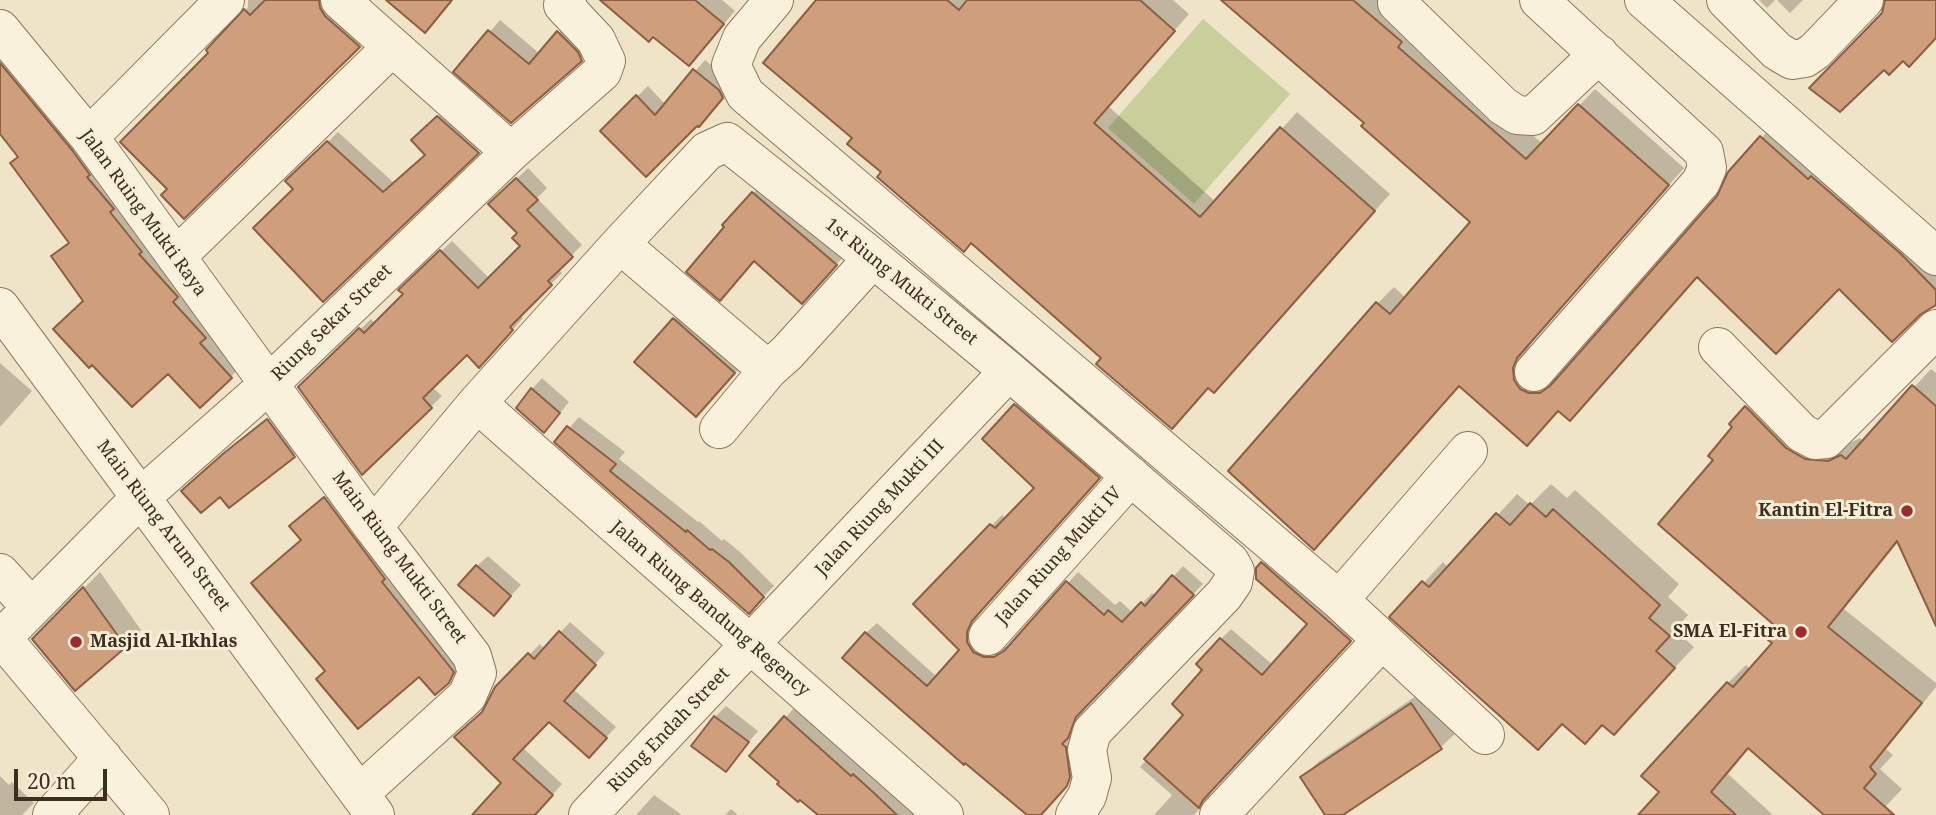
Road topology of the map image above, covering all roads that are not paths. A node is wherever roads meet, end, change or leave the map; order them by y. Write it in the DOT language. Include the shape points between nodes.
graph roads {
  1 [pos="225,0"];
  2 [pos="340,0"];
  3 [pos="774,0"];
  4 [pos="1539,0"];
  5 [pos="1644,0"];
  6 [pos="1726,0"];
  7 [pos="1864,0"];
  8 [pos="1397,1"];
  9 [pos="562,2"];
  10 [pos="0,29"];
  11 [pos="392,47"];
  12 [pos="1599,54"];
  13 [pos="89,138"];
  14 [pos="511,152"];
  15 [pos="620,244"];
  16 [pos="1936,256"];
  17 [pos="176,257"];
  18 [pos="873,258"];
  19 [pos="0,307"];
  20 [pos="1936,328"];
  21 [pos="1718,347"];
  22 [pos="768,370"];
  23 [pos="1009,371"];
  24 [pos="1534,372"];
  25 [pos="269,384"];
  26 [pos="477,403"];
  27 [pos="719,429"];
  28 [pos="1468,451"];
  29 [pos="1131,476"];
  30 [pos="141,496"];
  31 [pos="373,527"];
  32 [pos="0,573"];
  33 [pos="1339,600"];
  34 [pos="31,607"];
  35 [pos="988,636"];
  36 [pos="1,639"];
  37 [pos="1382,640"];
  38 [pos="751,645"];
  39 [pos="1485,735"];
  40 [pos="103,758"];
  41 [pos="368,804"];
  42 [pos="52,815"];
  43 [pos="150,815"];
  44 [pos="588,815"];
  45 [pos="944,815"];
  46 [pos="1075,815"];
  47 [pos="1219,815"];
  1 -- 13 [label="street"];
  2 -- 11 [label="street"];
  3 -- 33 [label="street" via="742,38 731,65 745,94"];
  4 -- 12 [label="street"];
  5 -- 16 [label="street"];
  6 -- 7 [label="street" via="1792,60 1815,51"];
  8 -- 12 [label="street" via="1517,115 1533,116"];
  9 -- 14 [label="street, Riung Sekar Street" via="596,40 606,61 602,72"];
  10 -- 13 [label="street, Jalan Ruing Mukti Raya"];
  11 -- 14 [label="street"];
  11 -- 17 [label="street"];
  12 -- 24 [label="street" via="1704,152 1707,168 1701,182"];
  13 -- 17 [label="street, Jalan Ruing Mukti Raya"];
  14 -- 25 [label="street, Riung Sekar Street"];
  15 -- 18 [label="street, 1st Riung Mukti Street" via="707,151 727,142"];
  15 -- 22 [label="street"];
  15 -- 26 [label="street, 1st Riung Mukti Street"];
  17 -- 25 [label="street, Jalan Ruing Mukti Raya"];
  18 -- 22 [label="street"];
  18 -- 23 [label="street, 1st Riung Mukti Street"];
  19 -- 30 [label="street, Main Riung Arum Street"];
  20 -- 21 [label="street" via="1826,439 1815,440 1802,433"];
  22 -- 27 [label="street"];
  23 -- 29 [label="street, 1st Riung Mukti Street"];
  23 -- 38 [label="street, Jalan Riung Mukti III"];
  25 -- 30 [label="street, Riung Sekar Street"];
  25 -- 31 [label="street, Main Riung Mukti Street"];
  26 -- 31 [label="street, 1st Riung Mukti Street"];
  26 -- 38 [label="street, Jalan Riung Bandung Regency"];
  28 -- 33 [label="street"];
  29 -- 35 [label="street, Jalan Riung Mukti IV"];
  29 -- 46 [label="street, 1st Riung Mukti Street" via="1235,571 1224,596 1092,732 1087,750 1092,778"];
  30 -- 34 [label="street, Riung Sekar Street"];
  30 -- 41 [label="street, Main Riung Arum Street"];
  31 -- 41 [label="street, Main Riung Mukti Street" via="472,656 477,673 467,696"];
  32 -- 34 [label="street"];
  33 -- 37 [label="street"];
  34 -- 36 [label="street, Riung Sekar Street"];
  36 -- 40 [label="street"];
  37 -- 39 [label="street"];
  37 -- 47 [label="street"];
  38 -- 44 [label="street, Riung Endah Street"];
  38 -- 45 [label="street, Jalan Riung Bandung Regency"];
  40 -- 42 [label="street"];
  40 -- 43 [label="street"];
}
